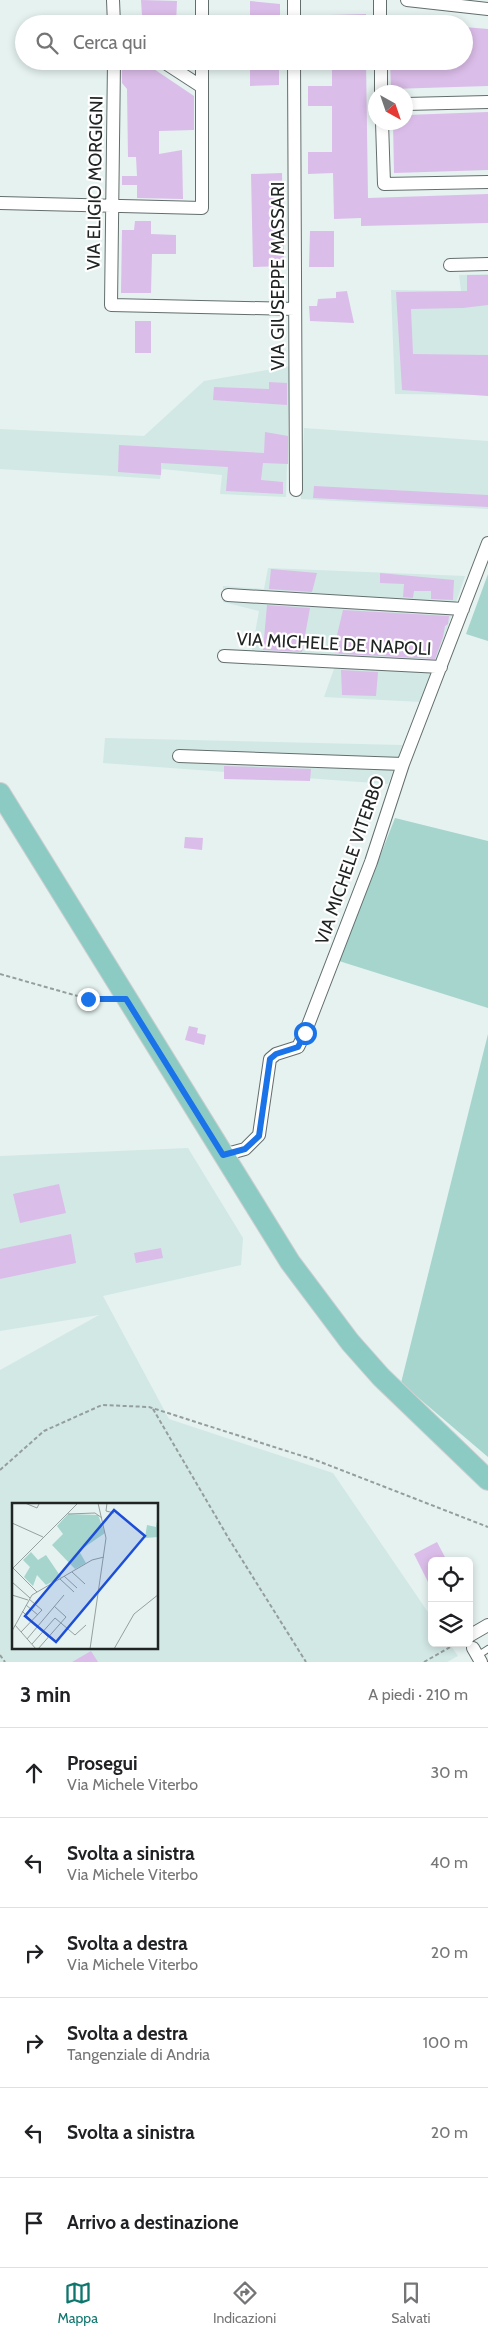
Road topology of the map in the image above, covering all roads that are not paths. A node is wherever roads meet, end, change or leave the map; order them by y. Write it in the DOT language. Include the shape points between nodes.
graph roads {
  1 [pos="114,0"];
  2 [pos="202,0"];
  3 [pos="294,0"];
  4 [pos="380,0"];
  5 [pos="407,0"];
  6 [pos="488,9"];
  7 [pos="114,15"];
  8 [pos="202,15"];
  9 [pos="294,15"];
  10 [pos="380,15"];
  11 [pos="114,70"];
  12 [pos="176,70"];
  13 [pos="202,70"];
  14 [pos="294,70"];
  15 [pos="381,70"];
  16 [pos="381,85"];
  17 [pos="202,87"];
  18 [pos="488,102"];
  19 [pos="413,104"];
  20 [pos="382,130"];
  21 [pos="488,182"];
  22 [pos="0,203"];
  23 [pos="113,206"];
  24 [pos="488,264"];
  25 [pos="450,265"];
  26 [pos="295,310"];
  27 [pos="296,490"];
  28 [pos="488,543"];
  29 [pos="228,595"];
  30 [pos="464,609"];
  31 [pos="224,656"];
  32 [pos="442,667"];
  33 [pos="179,756"];
  34 [pos="402,764"];
  35 [pos="0,793"];
  36 [pos="223,1155"];
  37 [pos="453,1448"];
  38 [pos="488,1473"];
  39 [pos="488,1480"];
  40 [pos="488,1625"];
  41 [pos="478,1650"];
  1 -- 7 [label="street"];
  2 -- 8 [label="street"];
  3 -- 9 [label="street"];
  4 -- 10 [label="street"];
  5 -- 6 [label="street"];
  11 -- 23 [label="street, VIA ELIGIO MORGIGNI"];
  12 -- 17 [label="street"];
  13 -- 17 [label="street"];
  14 -- 26 [label="street, VIA GIUSEPPE MASSARI"];
  15 -- 16 [label="street"];
  17 -- 23 [label="street" via="202,208"];
  18 -- 19 [label="street"];
  20 -- 21 [label="street" via="384,184"];
  22 -- 23 [label="street"];
  23 -- 26 [label="street, VIA ELIGIO MORGIGNI" via="111,305"];
  24 -- 25 [label="street"];
  26 -- 27 [label="street, VIA GIUSEPPE MASSARI"];
  28 -- 30 [label="street, VIA MICHELE VITERBO"];
  29 -- 30 [label="street"];
  30 -- 32 [label="street, VIA MICHELE VITERBO"];
  31 -- 32 [label="street, VIA MICHELE DE NAPOLI"];
  32 -- 34 [label="street, VIA MICHELE VITERBO"];
  33 -- 34 [label="street"];
  34 -- 36 [label="street, VIA MICHELE VITERBO" via="371,862 305,1033 298,1047 270,1059 259,1136 245,1149"];
  35 -- 36 [label="main road"];
  36 -- 37 [label="main road" via="290,1262 350,1342"];
  37 -- 38 [label="main road"];
  37 -- 39 [label="main road"];
  40 -- 41 [label="street"];
}
